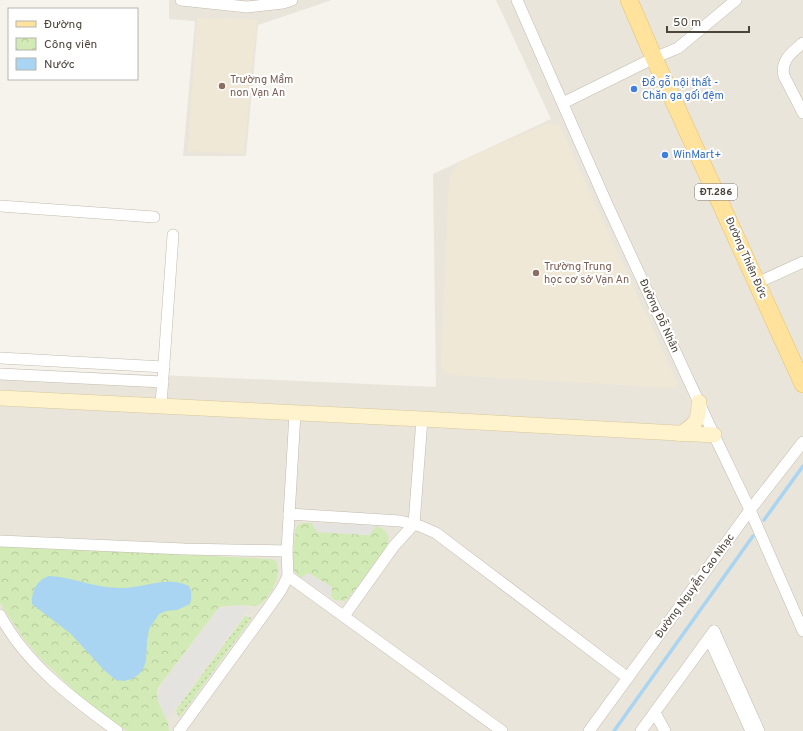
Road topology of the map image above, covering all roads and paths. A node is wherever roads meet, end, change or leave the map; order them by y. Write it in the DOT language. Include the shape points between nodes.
graph roads {
  1 [pos="181,0"];
  2 [pos="517,0"];
  3 [pos="629,0"];
  4 [pos="736,0"];
  5 [pos="286,1"];
  6 [pos="803,44"];
  7 [pos="654,58"];
  8 [pos="563,103"];
  9 [pos="803,113"];
  10 [pos="0,206"];
  11 [pos="154,217"];
  12 [pos="173,235"];
  13 [pos="803,262"];
  14 [pos="757,282"];
  15 [pos="0,358"];
  16 [pos="164,367"];
  17 [pos="0,374"];
  18 [pos="163,382"];
  19 [pos="803,384"];
  20 [pos="0,398"];
  21 [pos="699,402"];
  22 [pos="161,405"];
  23 [pos="295,413"];
  24 [pos="422,419"];
  25 [pos="680,434"];
  26 [pos="714,435"];
  27 [pos="803,442"];
  28 [pos="750,510"];
  29 [pos="289,514"];
  30 [pos="414,524"];
  31 [pos="0,541"];
  32 [pos="287,551"];
  33 [pos="288,576"];
  34 [pos="0,615"];
  35 [pos="344,616"];
  36 [pos="803,631"];
  37 [pos="712,634"];
  38 [pos="628,678"];
  39 [pos="655,713"];
  40 [pos="117,731"];
  41 [pos="179,731"];
  42 [pos="502,731"];
  43 [pos="589,731"];
  44 [pos="641,731"];
  45 [pos="665,731"];
  46 [pos="751,731"];
  47 [pos="759,731"];
  1 -- 5 [label="street" via="247,7"];
  2 -- 8 [label="street, Đường Đỗ Nhân"];
  3 -- 7 [label="main road, Đường Thiên Đức / ĐT.286"];
  4 -- 7 [label="street" via="678,48"];
  6 -- 9 [label="street" via="788,56 783,70"];
  7 -- 8 [label="street"];
  7 -- 14 [label="main road, Đường Thiên Đức / ĐT.286"];
  8 -- 21 [label="street, Đường Đỗ Nhân"];
  10 -- 11 [label="street"];
  12 -- 16 [label="street"];
  13 -- 14 [label="street"];
  14 -- 19 [label="main road, Đường Thiên Đức / ĐT.286"];
  15 -- 16 [label="street"];
  16 -- 18 [label="street"];
  17 -- 18 [label="street"];
  18 -- 22 [label="street"];
  20 -- 22 [label="street"];
  21 -- 25 [label="street" via="696,421"];
  21 -- 26 [label="street, Đường Đỗ Nhân"];
  22 -- 23 [label="street"];
  23 -- 24 [label="street"];
  23 -- 29 [label="street"];
  24 -- 25 [label="street"];
  24 -- 30 [label="street"];
  25 -- 26 [label="street"];
  26 -- 28 [label="street, Đường Đỗ Nhân"];
  27 -- 28 [label="street, Đường Nguyễn Cao Nhạc"];
  28 -- 36 [label="street, Đường Đỗ Nhân"];
  28 -- 38 [label="street, Đường Nguyễn Cao Nhạc"];
  29 -- 30 [label="street"];
  29 -- 32 [label="street"];
  30 -- 35 [label="street" via="394,546"];
  30 -- 38 [label="street" via="436,533"];
  31 -- 32 [label="street"];
  32 -- 33 [label="street"];
  33 -- 35 [label="street"];
  33 -- 41 [label="street" via="267,610"];
  34 -- 40 [label="street" via="39,667 77,702"];
  35 -- 42 [label="street"];
  37 -- 39 [label="street"];
  37 -- 46 [label="street"];
  37 -- 47 [label="street"];
  38 -- 43 [label="street, Đường Nguyễn Cao Nhạc"];
  39 -- 44 [label="street"];
  39 -- 45 [label="street"];
}
